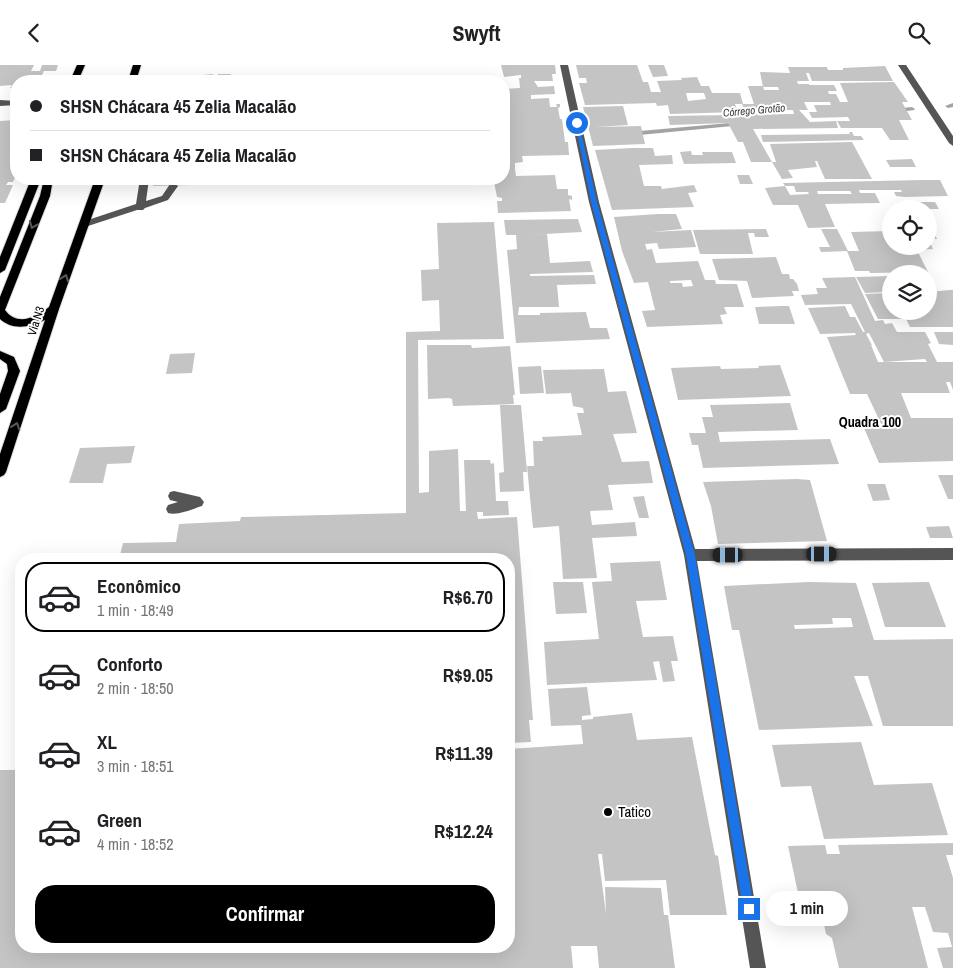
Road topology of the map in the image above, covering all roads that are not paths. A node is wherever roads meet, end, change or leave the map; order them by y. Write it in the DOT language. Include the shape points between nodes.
graph roads {
  1 [pos="564,65"];
  2 [pos="902,65"];
  3 [pos="953,143"];
  4 [pos="34,185"];
  5 [pos="47,185"];
  6 [pos="98,185"];
  7 [pos="143,185"];
  8 [pos="173,186"];
  9 [pos="140,208"];
  10 [pos="85,224"];
  11 [pos="0,269"];
  12 [pos="54,309"];
  13 [pos="0,310"];
  14 [pos="0,355"];
  15 [pos="0,409"];
  16 [pos="0,472"];
  17 [pos="174,496"];
  18 [pos="172,509"];
  19 [pos="953,554"];
  20 [pos="690,555"];
  21 [pos="758,968"];
  1 -- 20 [label="street" via="594,202"];
  2 -- 3 [label="street"];
  4 -- 11 [label="main road"];
  5 -- 13 [label="main road, one-way"];
  6 -- 10 [label="main road, Via N3"];
  7 -- 9 [label="street"];
  8 -- 9 [label="street" via="166,198"];
  9 -- 10 [label="street"];
  12 -- 10 [label="main road, Via N3, one-way"];
  12 -- 13 [label="main road" via="42,318 25,323 9,320 2,316"];
  16 -- 12 [label="main road, Via N3, one-way"];
  14 -- 15 [label="main road" via="11,359 14,371"];
  17 -- 18 [label="street" via="198,502"];
  19 -- 20 [label="street"];
  20 -- 21 [label="street"];
}
